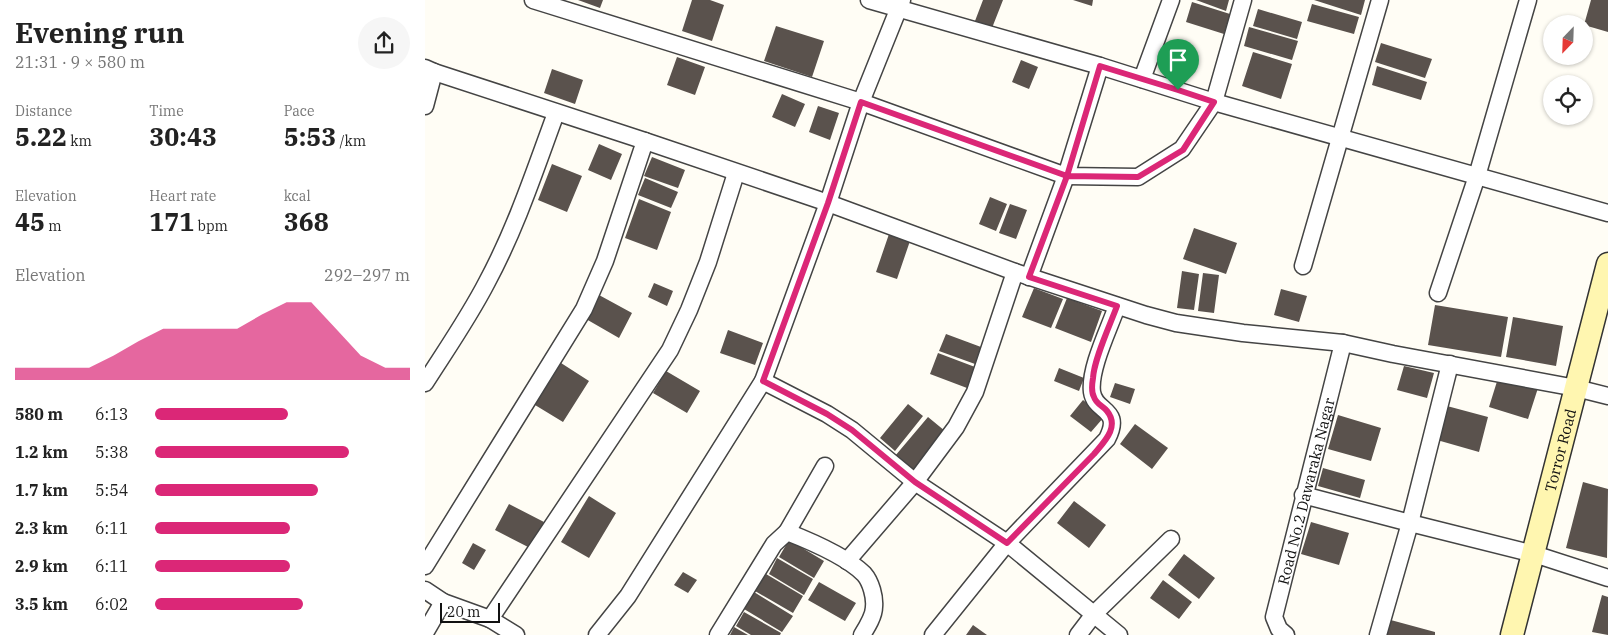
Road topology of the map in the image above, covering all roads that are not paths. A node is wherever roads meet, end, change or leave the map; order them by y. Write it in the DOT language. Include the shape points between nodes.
graph roads {
  1 [pos="533,0"];
  2 [pos="869,0"];
  3 [pos="1171,0"];
  4 [pos="1243,0"];
  5 [pos="1381,0"];
  6 [pos="1528,0"];
  7 [pos="900,5"];
  8 [pos="1100,66"];
  9 [pos="430,70"];
  10 [pos="1142,79"];
  11 [pos="861,102"];
  12 [pos="1214,102"];
  13 [pos="425,106"];
  14 [pos="556,113"];
  15 [pos="1341,138"];
  16 [pos="645,141"];
  17 [pos="735,173"];
  18 [pos="1067,176"];
  19 [pos="1477,176"];
  20 [pos="828,203"];
  21 [pos="1608,213"];
  22 [pos="1608,264"];
  23 [pos="1303,266"];
  24 [pos="1022,274"];
  25 [pos="1437,294"];
  26 [pos="1117,306"];
  27 [pos="1343,343"];
  28 [pos="1449,364"];
  29 [pos="763,381"];
  30 [pos="425,383"];
  31 [pos="1576,388"];
  32 [pos="1608,396"];
  33 [pos="825,466"];
  34 [pos="915,482"];
  35 [pos="1303,495"];
  36 [pos="1410,522"];
  37 [pos="787,532"];
  38 [pos="1171,539"];
  39 [pos="1007,543"];
  40 [pos="1534,554"];
  41 [pos="847,561"];
  42 [pos="425,566"];
  43 [pos="1608,578"];
  44 [pos="425,590"];
  45 [pos="443,602"];
  46 [pos="1094,614"];
  47 [pos="490,619"];
  48 [pos="425,633"];
  49 [pos="516,635"];
  50 [pos="597,635"];
  51 [pos="718,635"];
  52 [pos="862,635"];
  53 [pos="933,635"];
  54 [pos="1078,635"];
  55 [pos="1119,635"];
  56 [pos="1286,635"];
  57 [pos="1378,635"];
  58 [pos="1512,635"];
  1 -- 11 [label="street"];
  2 -- 7 [label="street"];
  3 -- 10 [label="street"];
  4 -- 12 [label="street"];
  5 -- 15 [label="street"];
  6 -- 19 [label="street"];
  7 -- 8 [label="street"];
  7 -- 11 [label="street"];
  8 -- 10 [label="street"];
  8 -- 18 [label="street"];
  9 -- 13 [label="street"];
  9 -- 14 [label="street"];
  10 -- 12 [label="street"];
  11 -- 18 [label="street"];
  11 -- 20 [label="street"];
  12 -- 15 [label="street"];
  12 -- 18 [label="street" via="1183,150 1138,177"];
  14 -- 16 [label="street"];
  14 -- 30 [label="street" via="511,233 466,320"];
  15 -- 19 [label="street"];
  15 -- 23 [label="street"];
  16 -- 17 [label="street"];
  16 -- 42 [label="street" via="605,262 584,309"];
  17 -- 20 [label="street"];
  17 -- 47 [label="street" via="708,262 670,350"];
  18 -- 24 [label="street"];
  19 -- 21 [label="street"];
  19 -- 25 [label="street"];
  20 -- 24 [label="street"];
  20 -- 29 [label="street"];
  22 -- 31 [label="street, Torror Road"];
  24 -- 26 [label="street"];
  24 -- 34 [label="street" via="975,392 956,427"];
  26 -- 27 [label="street" via="1175,323"];
  26 -- 39 [label="street" via="1093,376 1092,393 1108,411 1112,430 1094,454"];
  27 -- 28 [label="street"];
  27 -- 35 [label="street, Road No.2 Dawaraka Nagar"];
  28 -- 31 [label="street"];
  28 -- 36 [label="street"];
  29 -- 34 [label="street" via="852,430"];
  29 -- 50 [label="street" via="628,596"];
  31 -- 32 [label="street"];
  31 -- 40 [label="street, Torror Road"];
  33 -- 37 [label="street"];
  34 -- 39 [label="street"];
  34 -- 41 [label="street"];
  35 -- 36 [label="street"];
  35 -- 56 [label="street, Road No.2 Dawaraka Nagar" via="1274,617"];
  36 -- 40 [label="street"];
  36 -- 57 [label="street"];
  37 -- 41 [label="street"];
  37 -- 51 [label="street" via="774,544"];
  38 -- 46 [label="street"];
  39 -- 46 [label="street"];
  39 -- 53 [label="street"];
  40 -- 43 [label="street"];
  40 -- 58 [label="street, Torror Road"];
  41 -- 52 [label="street" via="865,575 872,589 875,608"];
  44 -- 45 [label="street"];
  45 -- 47 [label="street"];
  45 -- 48 [label="street"];
  46 -- 54 [label="street"];
  46 -- 55 [label="street"];
  47 -- 49 [label="street"];
}
